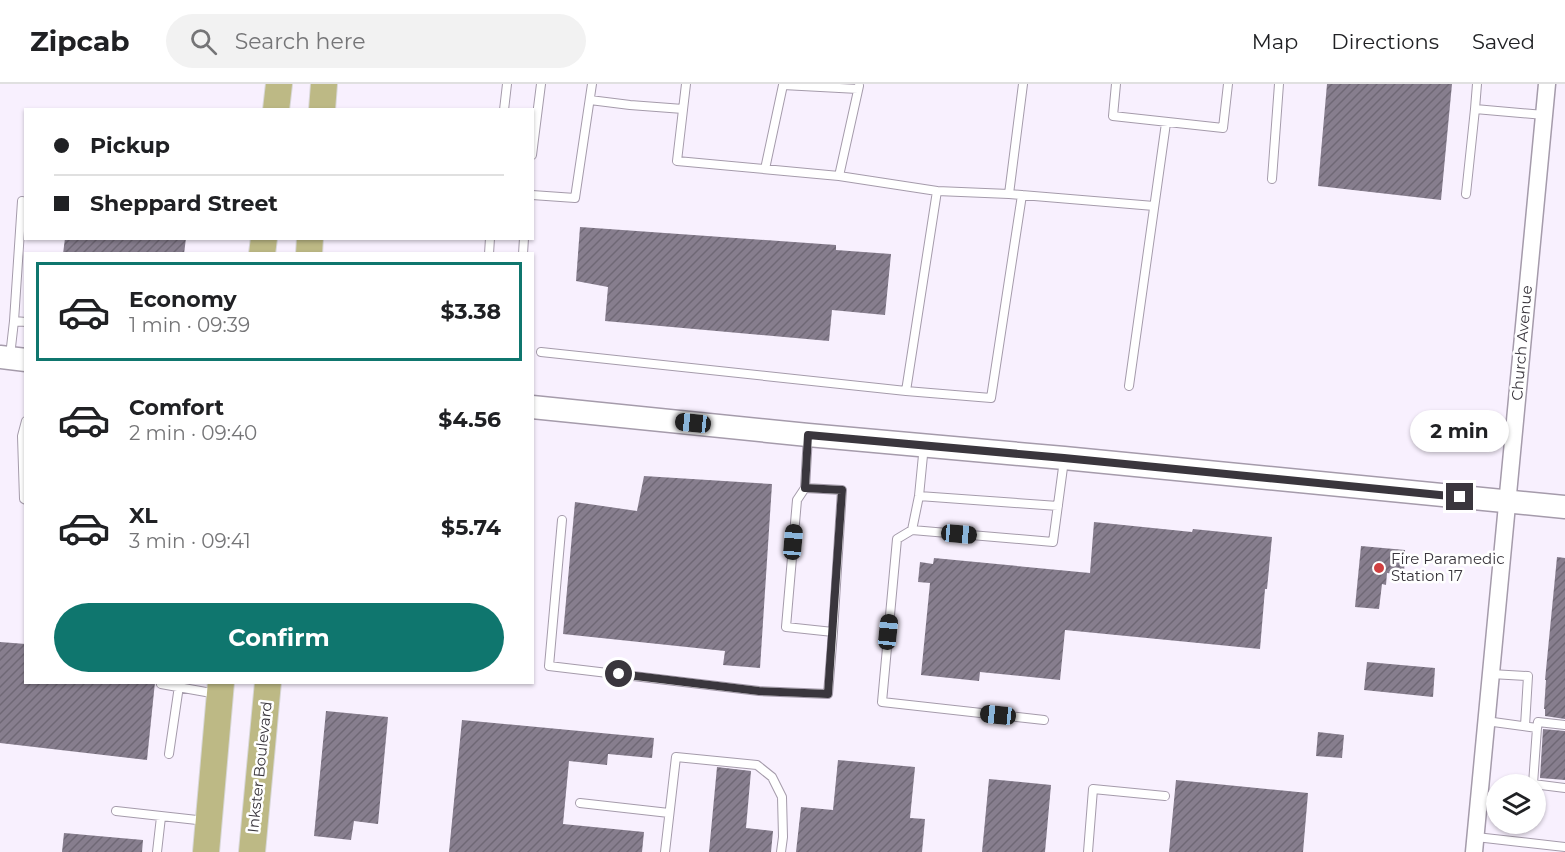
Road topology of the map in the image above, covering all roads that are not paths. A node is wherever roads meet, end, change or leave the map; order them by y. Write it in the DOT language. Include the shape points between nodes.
graph roads {
  1 [pos="279,84"];
  2 [pos="324,84"];
  3 [pos="507,84"];
  4 [pos="541,84"];
  5 [pos="592,84"];
  6 [pos="686,84"];
  7 [pos="1023,84"];
  8 [pos="1116,84"];
  9 [pos="1228,84"];
  10 [pos="1279,84"];
  11 [pos="1477,84"];
  12 [pos="1547,84"];
  13 [pos="859,86"];
  14 [pos="590,100"];
  15 [pos="276,108"];
  16 [pos="322,108"];
  17 [pos="504,108"];
  18 [pos="1475,109"];
  19 [pos="683,110"];
  20 [pos="1544,115"];
  21 [pos="1166,123"];
  22 [pos="534,139"];
  23 [pos="765,169"];
  24 [pos="839,176"];
  25 [pos="1272,179"];
  26 [pos="937,191"];
  27 [pos="1009,194"];
  28 [pos="1466,194"];
  29 [pos="534,195"];
  30 [pos="1022,195"];
  31 [pos="22,201"];
  32 [pos="1154,206"];
  33 [pos="14,321"];
  34 [pos="24,322"];
  35 [pos="541,352"];
  36 [pos="12,358"];
  37 [pos="1129,386"];
  38 [pos="906,391"];
  39 [pos="534,407"];
  40 [pos="24,428"];
  41 [pos="808,435"];
  42 [pos="924,445"];
  43 [pos="1064,458"];
  44 [pos="805,488"];
  45 [pos="919,496"];
  46 [pos="24,499"];
  47 [pos="1507,501"];
  48 [pos="1058,506"];
  49 [pos="1565,507"];
  50 [pos="562,520"];
  51 [pos="912,530"];
  52 [pos="833,632"];
  53 [pos="1491,674"];
  54 [pos="161,684"];
  55 [pos="268,684"];
  56 [pos="179,686"];
  57 [pos="220,688"];
  58 [pos="1044,720"];
  59 [pos="1486,722"];
  60 [pos="1525,726"];
  61 [pos="1565,726"];
  62 [pos="1538,728"];
  63 [pos="169,753"];
  64 [pos="1565,788"];
  65 [pos="1165,796"];
  66 [pos="580,803"];
  67 [pos="116,812"];
  68 [pos="669,813"];
  69 [pos="161,817"];
  70 [pos="209,822"];
  71 [pos="1519,841"];
  72 [pos="1475,844"];
  73 [pos="1565,847"];
  74 [pos="158,852"];
  75 [pos="206,852"];
  76 [pos="252,852"];
  77 [pos="664,852"];
  78 [pos="781,852"];
  79 [pos="1088,852"];
  80 [pos="1518,852"];
  1 -- 15 [label="main road"];
  2 -- 16 [label="main road"];
  3 -- 17 [label="lane"];
  4 -- 22 [label="lane"];
  5 -- 14 [label="lane"];
  6 -- 19 [label="lane"];
  7 -- 27 [label="lane"];
  8 -- 21 [label="lane" via="1113,116"];
  9 -- 21 [label="lane" via="1223,128"];
  10 -- 25 [label="lane"];
  11 -- 18 [label="lane"];
  12 -- 20 [label="street, Church Avenue"];
  13 -- 23 [label="lane" via="783,85"];
  13 -- 24 [label="lane"];
  14 -- 19 [label="lane"];
  14 -- 29 [label="lane" via="575,198"];
  18 -- 20 [label="lane"];
  18 -- 28 [label="lane"];
  19 -- 23 [label="lane" via="677,161"];
  20 -- 47 [label="street, Church Avenue"];
  21 -- 32 [label="lane"];
  23 -- 24 [label="lane"];
  24 -- 26 [label="lane"];
  26 -- 27 [label="lane"];
  26 -- 38 [label="lane"];
  27 -- 30 [label="lane"];
  30 -- 32 [label="lane"];
  30 -- 38 [label="lane" via="991,398"];
  31 -- 33 [label="lane"];
  32 -- 37 [label="lane"];
  33 -- 34 [label="lane"];
  33 -- 36 [label="lane"];
  35 -- 38 [label="lane"];
  39 -- 41 [label="street"];
  40 -- 46 [label="lane"];
  41 -- 42 [label="street"];
  41 -- 44 [label="lane"];
  42 -- 43 [label="street"];
  42 -- 45 [label="lane"];
  43 -- 47 [label="street"];
  43 -- 48 [label="lane"];
  44 -- 52 [label="lane" via="842,490"];
  44 -- 52 [label="lane" via="797,500 786,627"];
  45 -- 48 [label="lane"];
  45 -- 51 [label="lane"];
  47 -- 49 [label="street"];
  47 -- 53 [label="street, Church Avenue"];
  48 -- 51 [label="lane" via="1053,542"];
  50 -- 52 [label="lane" via="549,666 759,691 828,694"];
  51 -- 58 [label="lane" via="897,539 882,702"];
  53 -- 59 [label="street, Church Avenue"];
  53 -- 60 [label="lane" via="1528,676"];
  54 -- 56 [label="lane"];
  55 -- 76 [label="main road, Inkster Boulevard"];
  56 -- 57 [label="lane"];
  56 -- 63 [label="lane"];
  57 -- 70 [label="main road"];
  59 -- 60 [label="lane"];
  59 -- 72 [label="street, Church Avenue"];
  60 -- 62 [label="lane"];
  61 -- 62 [label="lane" via="1538,722"];
  62 -- 64 [label="lane" via="1533,784"];
  65 -- 79 [label="lane" via="1093,789"];
  66 -- 68 [label="lane"];
  67 -- 69 [label="lane"];
  68 -- 77 [label="lane"];
  68 -- 78 [label="lane" via="676,757 756,765 772,777 782,797"];
  69 -- 70 [label="lane"];
  69 -- 74 [label="lane"];
  70 -- 75 [label="main road"];
  71 -- 72 [label="lane"];
  71 -- 73 [label="lane"];
  71 -- 80 [label="lane"];
}
